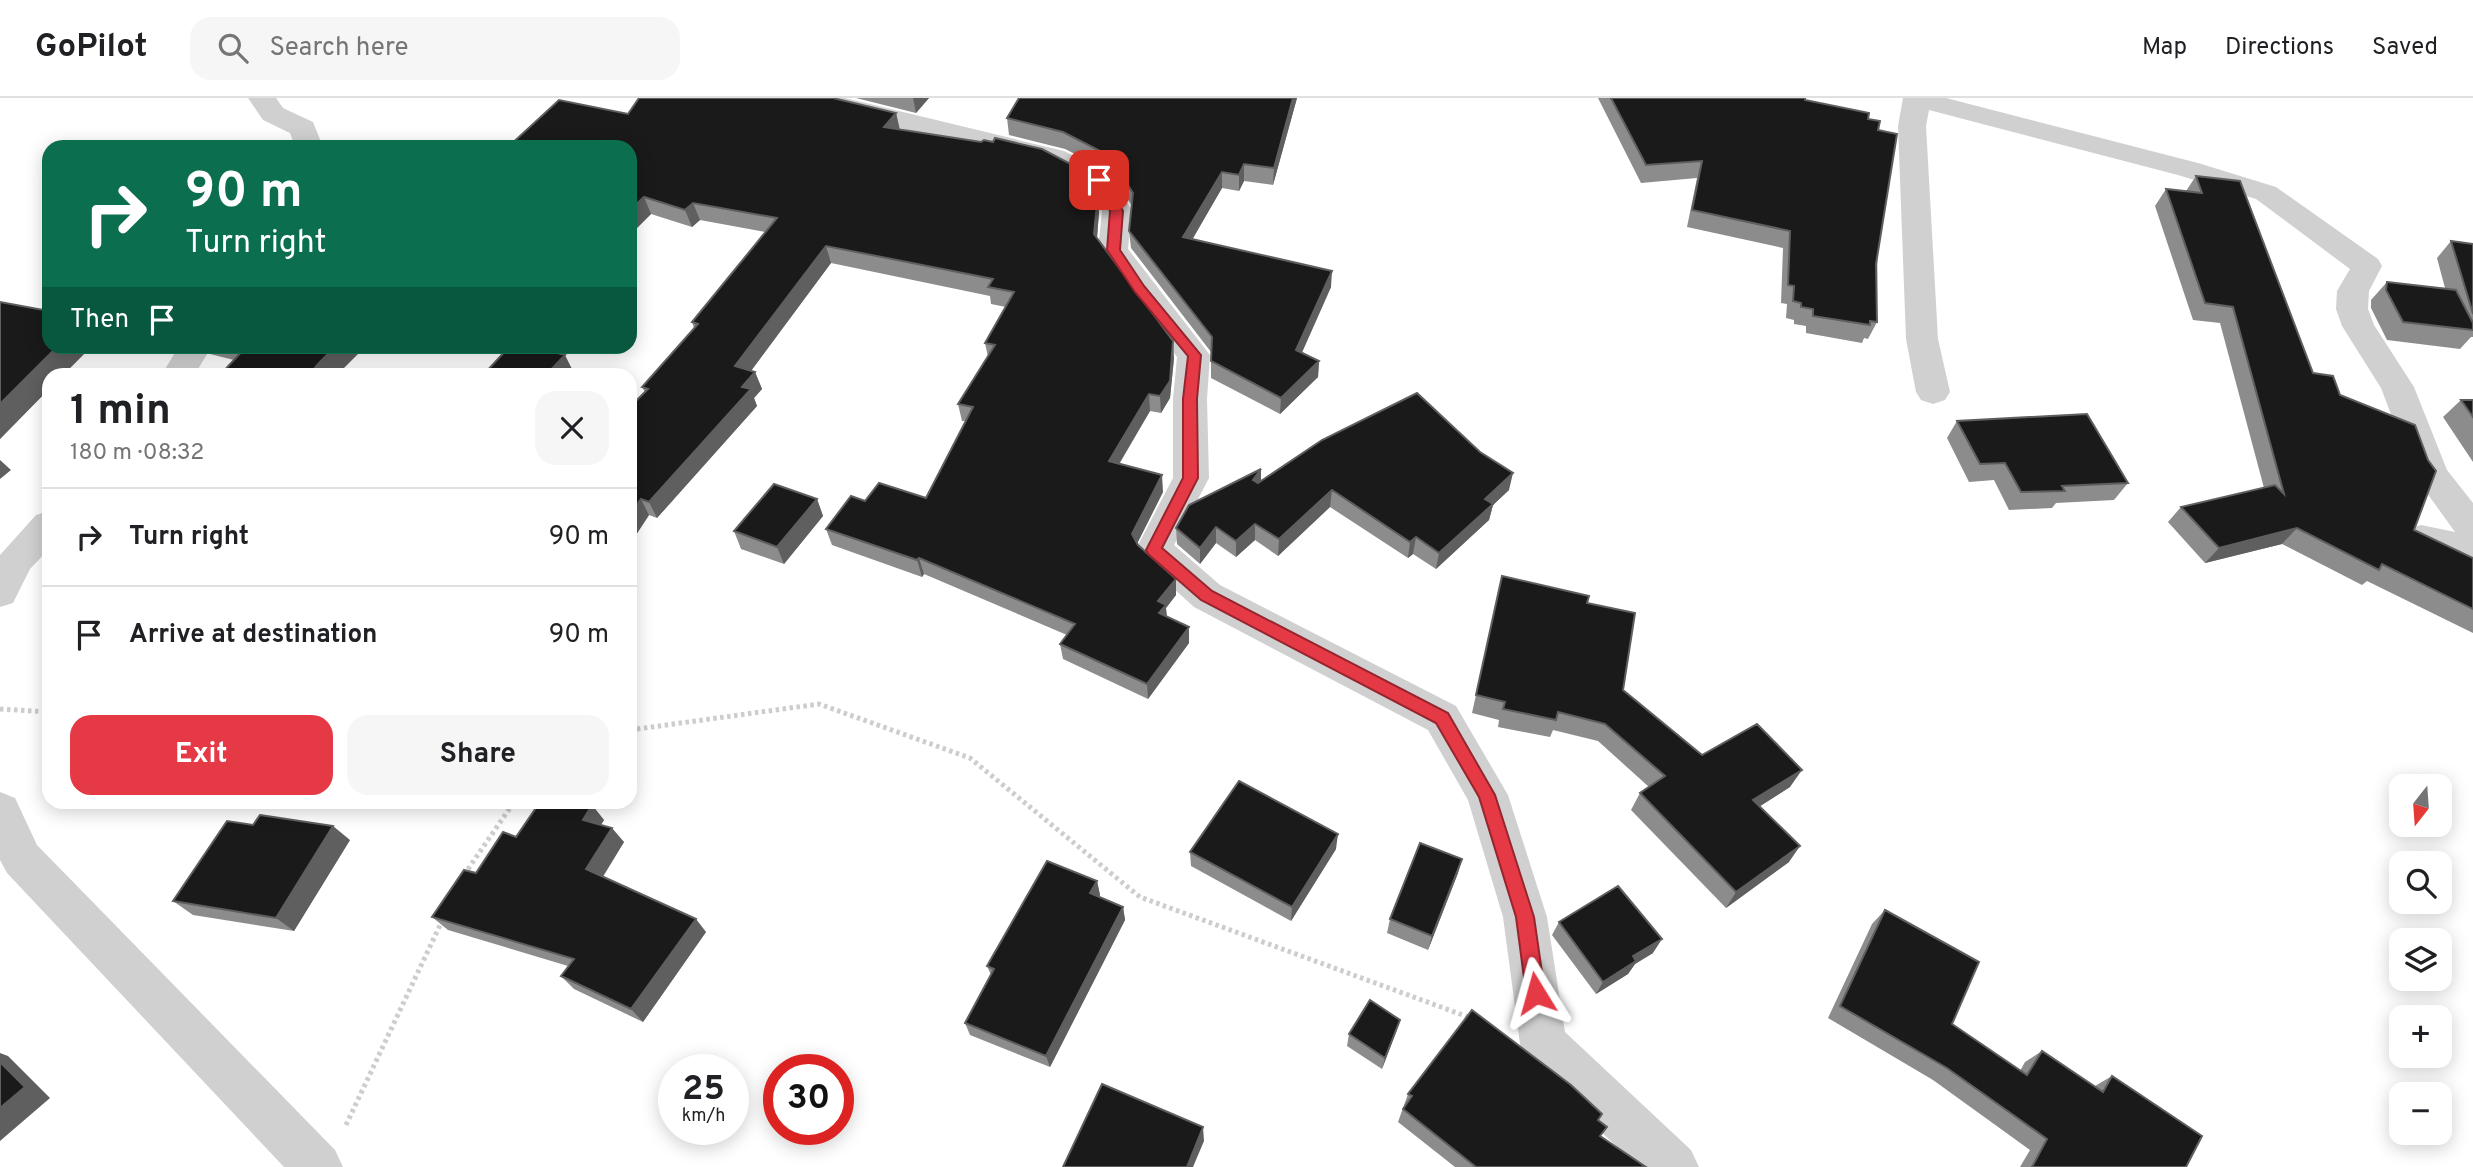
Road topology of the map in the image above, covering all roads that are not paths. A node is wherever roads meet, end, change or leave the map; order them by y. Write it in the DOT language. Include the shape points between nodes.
graph roads {
  1 [pos="262,98"];
  2 [pos="813,98"];
  3 [pos="1917,98"];
  4 [pos="916,112"];
  5 [pos="307,140"];
  6 [pos="1933,392"];
  7 [pos="2473,529"];
  8 [pos="42,532"];
  9 [pos="2421,539"];
  10 [pos="2473,550"];
  11 [pos="0,592"];
  12 [pos="0,811"];
  13 [pos="317,1167"];
  14 [pos="1674,1167"];
  1 -- 5 [label="street" via="273,114 303,128"];
  2 -- 4 [label="street"];
  3 -- 6 [label="street" via="1912,126 1922,339"];
  3 -- 7 [label="street" via="2266,192 2367,266 2353,291 2352,309 2358,326 2396,387 2432,475"];
  4 -- 14 [label="street" via="1055,157 1099,180 1116,211 1113,250 1194,355 1191,478 1154,550 1206,596 1442,718 1487,795 1525,917 1543,1044"];
  8 -- 11 [label="street" via="16,560"];
  9 -- 10 [label="street"];
  12 -- 13 [label="street" via="22,859"];
}
